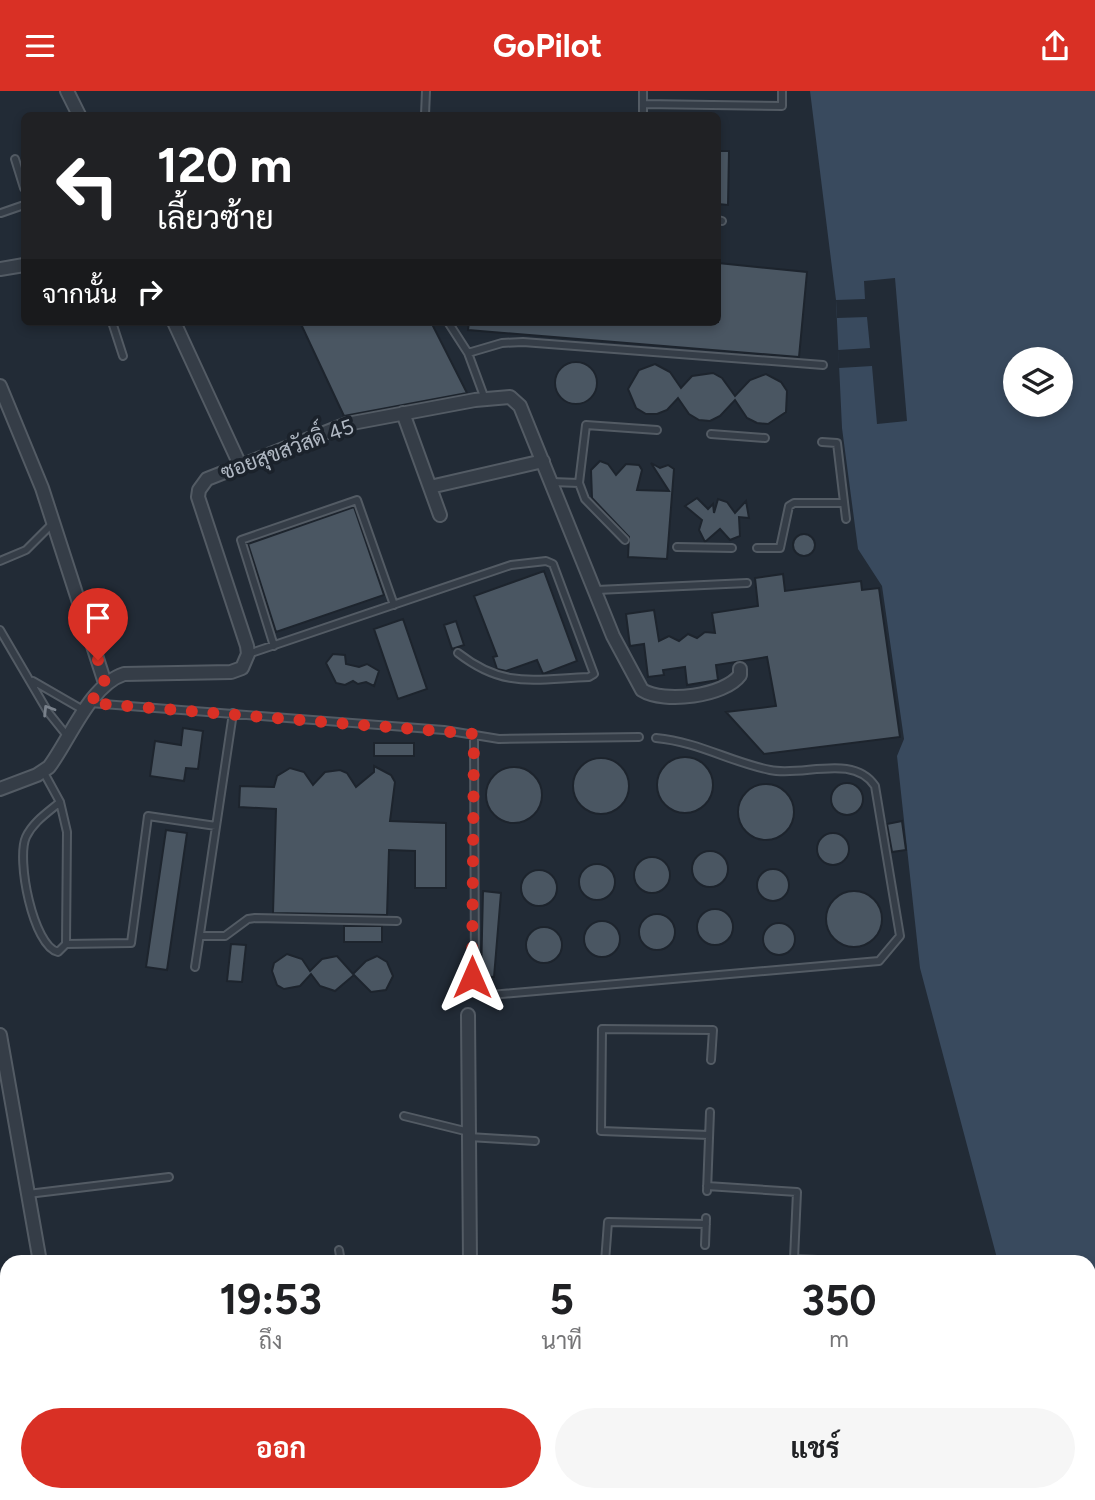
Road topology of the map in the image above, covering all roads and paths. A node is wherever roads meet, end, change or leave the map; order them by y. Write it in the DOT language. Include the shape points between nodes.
graph roads {
  1 [pos="67,91"];
  2 [pos="426,91"];
  3 [pos="643,91"];
  4 [pos="782,91"];
  5 [pos="643,104"];
  6 [pos="78,112"];
  7 [pos="425,112"];
  8 [pos="643,112"];
  9 [pos="15,159"];
  10 [pos="21,178"];
  11 [pos="21,206"];
  12 [pos="1,212"];
  13 [pos="21,266"];
  14 [pos="0,269"];
  15 [pos="113,326"];
  16 [pos="176,326"];
  17 [pos="451,326"];
  18 [pos="468,353"];
  19 [pos="123,356"];
  20 [pos="823,365"];
  21 [pos="0,386"];
  22 [pos="485,399"];
  23 [pos="402,413"];
  24 [pos="657,430"];
  25 [pos="711,434"];
  26 [pos="765,438"];
  27 [pos="822,442"];
  28 [pos="543,461"];
  29 [pos="240,465"];
  30 [pos="552,482"];
  31 [pos="579,483"];
  32 [pos="430,487"];
  33 [pos="844,503"];
  34 [pos="440,515"];
  35 [pos="846,519"];
  36 [pos="54,522"];
  37 [pos="625,540"];
  38 [pos="677,547"];
  39 [pos="732,548"];
  40 [pos="757,548"];
  41 [pos="0,561"];
  42 [pos="747,583"];
  43 [pos="597,590"];
  44 [pos="394,605"];
  45 [pos="1,634"];
  46 [pos="274,646"];
  47 [pos="458,653"];
  48 [pos="248,654"];
  49 [pos="740,669"];
  50 [pos="32,680"];
  51 [pos="105,683"];
  52 [pos="88,707"];
  53 [pos="233,713"];
  54 [pos="474,734"];
  55 [pos="68,737"];
  56 [pos="639,737"];
  57 [pos="656,738"];
  58 [pos="43,771"];
  59 [pos="0,789"];
  60 [pos="60,802"];
  61 [pos="216,826"];
  62 [pos="397,921"];
  63 [pos="200,936"];
  64 [pos="66,944"];
  65 [pos="195,967"];
  66 [pos="475,983"];
  67 [pos="481,992"];
  68 [pos="468,1015"];
  69 [pos="0,1035"];
  70 [pos="711,1060"];
  71 [pos="710,1112"];
  72 [pos="404,1116"];
  73 [pos="469,1135"];
  74 [pos="709,1135"];
  75 [pos="535,1141"];
  76 [pos="169,1177"];
  77 [pos="28,1193"];
  78 [pos="705,1245"];
  79 [pos="339,1250"];
  80 [pos="39,1255"];
  81 [pos="340,1255"];
  82 [pos="470,1255"];
  83 [pos="606,1255"];
  84 [pos="794,1255"];
  1 -- 6 [label="street"];
  2 -- 7 [label="lane"];
  3 -- 5 [label="lane"];
  4 -- 5 [label="lane" via="782,106"];
  5 -- 8 [label="lane"];
  9 -- 10 [label="lane"];
  11 -- 12 [label="lane"];
  13 -- 14 [label="street"];
  15 -- 19 [label="lane"];
  16 -- 29 [label="street"];
  17 -- 18 [label="lane"];
  18 -- 20 [label="lane" via="523,342"];
  18 -- 22 [label="lane"];
  21 -- 36 [label="street"];
  22 -- 23 [label="street, ซอยสุขสวัสดิ์ 45"];
  22 -- 28 [label="street, ซอยสุขสวัสดิ์ 45" via="516,400"];
  23 -- 29 [label="street, ซอยสุขสวัสดิ์ 45" via="347,424"];
  23 -- 32 [label="street"];
  24 -- 31 [label="lane" via="586,425"];
  25 -- 26 [label="lane"];
  27 -- 33 [label="lane" via="837,443"];
  28 -- 30 [label="street, ซอยสุขสวัสดิ์ 45"];
  28 -- 32 [label="street"];
  29 -- 48 [label="street, ซอยสุขสวัสดิ์ 45" via="207,479 198,497"];
  30 -- 31 [label="lane"];
  30 -- 43 [label="street, ซอยสุขสวัสดิ์ 45"];
  31 -- 37 [label="lane" via="585,499"];
  32 -- 34 [label="street"];
  33 -- 35 [label="lane"];
  33 -- 40 [label="lane" via="794,503 789,506 780,548"];
  36 -- 41 [label="lane" via="26,550"];
  36 -- 51 [label="street"];
  38 -- 39 [label="lane"];
  42 -- 43 [label="lane"];
  43 -- 49 [label="street, ซอยสุขสวัสดิ์ 45" via="613,636 642,690 649,694 674,697 728,687"];
  44 -- 46 [label="lane"];
  44 -- 46 [label="lane" via="357,500 241,541"];
  44 -- 47 [label="lane" via="511,565 546,561 553,564 594,674 508,680 479,669"];
  45 -- 50 [label="lane"];
  46 -- 48 [label="lane"];
  48 -- 51 [label="street" via="242,668 231,672 124,674"];
  50 -- 52 [label="lane"];
  55 -- 50 [label="lane, one-way" via="48,712"];
  51 -- 52 [label="street"];
  52 -- 53 [label="lane"];
  52 -- 55 [label="street"];
  53 -- 54 [label="lane"];
  53 -- 61 [label="lane"];
  54 -- 56 [label="lane" via="499,739"];
  54 -- 66 [label="lane"];
  55 -- 58 [label="street"];
  57 -- 67 [label="lane" via="685,741 771,771 852,769 867,773 875,786 900,936 879,961 491,995"];
  58 -- 59 [label="street"];
  58 -- 60 [label="lane"];
  60 -- 64 [label="lane" via="66,832"];
  60 -- 64 [label="lane" via="33,825 22,852 38,930 52,950 63,951"];
  61 -- 63 [label="lane"];
  61 -- 64 [label="lane" via="148,816 131,943"];
  62 -- 63 [label="lane" via="255,918 225,936"];
  63 -- 65 [label="lane"];
  68 -- 73 [label="street"];
  69 -- 77 [label="street"];
  70 -- 74 [label="lane" via="713,1030 602,1029 601,1131"];
  71 -- 74 [label="lane"];
  72 -- 73 [label="lane"];
  73 -- 75 [label="lane"];
  73 -- 82 [label="street"];
  74 -- 84 [label="lane" via="707,1189 796,1192"];
  76 -- 77 [label="lane"];
  77 -- 80 [label="street"];
  78 -- 83 [label="lane" via="706,1221 608,1222"];
  79 -- 81 [label="lane"];
}
